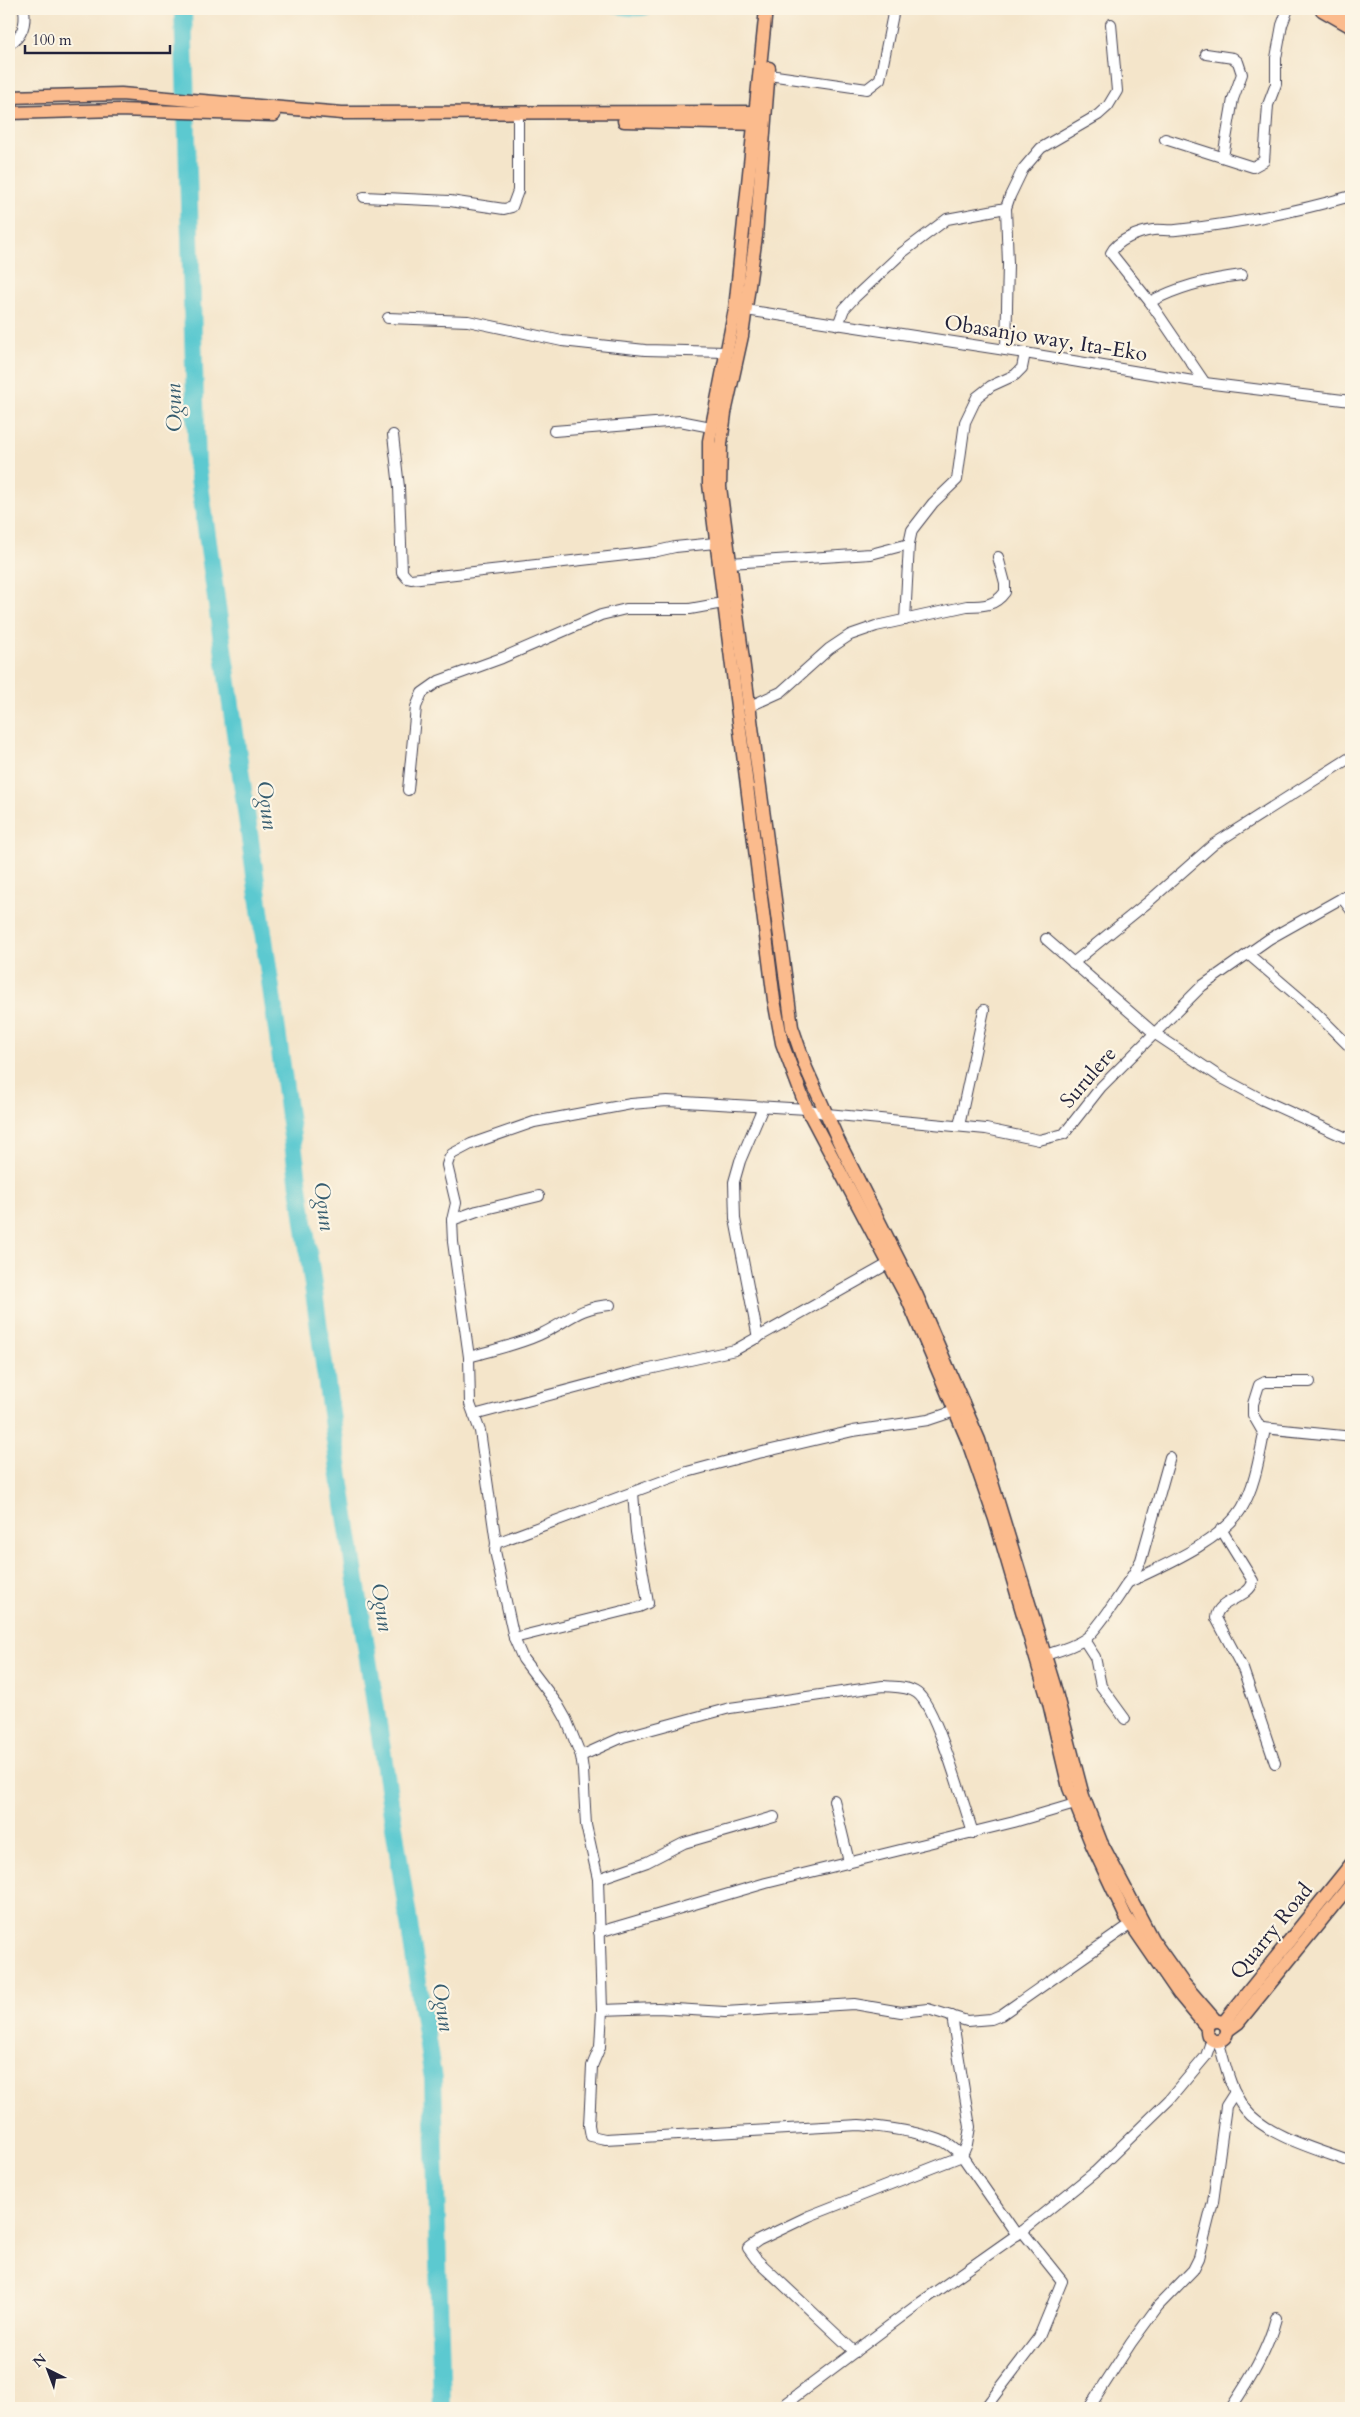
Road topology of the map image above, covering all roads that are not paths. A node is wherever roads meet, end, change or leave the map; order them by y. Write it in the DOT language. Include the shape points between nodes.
graph roads {
  1 [pos="24,9"];
  2 [pos="766,9"];
  3 [pos="774,9"];
  4 [pos="894,9"];
  5 [pos="1288,9"];
  6 [pos="1323,9"];
  7 [pos="1111,24"];
  8 [pos="1351,25"];
  9 [pos="9,44"];
  10 [pos="1206,54"];
  11 [pos="769,75"];
  12 [pos="9,97"];
  13 [pos="9,112"];
  14 [pos="518,118"];
  15 [pos="760,118"];
  16 [pos="1165,139"];
  17 [pos="1223,157"];
  18 [pos="1351,196"];
  19 [pos="364,197"];
  20 [pos="1006,208"];
  21 [pos="1242,276"];
  22 [pos="1150,302"];
  23 [pos="740,309"];
  24 [pos="388,318"];
  25 [pos="838,326"];
  26 [pos="1006,350"];
  27 [pos="726,352"];
  28 [pos="1025,353"];
  29 [pos="1205,383"];
  30 [pos="1351,401"];
  31 [pos="711,427"];
  32 [pos="554,431"];
  33 [pos="393,434"];
  34 [pos="715,543"];
  35 [pos="909,544"];
  36 [pos="998,557"];
  37 [pos="729,563"];
  38 [pos="723,603"];
  39 [pos="905,620"];
  40 [pos="748,707"];
  41 [pos="1351,756"];
  42 [pos="408,790"];
  43 [pos="1347,896"];
  44 [pos="1351,910"];
  45 [pos="1046,939"];
  46 [pos="1248,954"];
  47 [pos="1074,963"];
  48 [pos="984,1010"];
  49 [pos="1154,1033"];
  50 [pos="1351,1048"];
  51 [pos="763,1107"];
  52 [pos="806,1109"];
  53 [pos="827,1114"];
  54 [pos="959,1126"];
  55 [pos="1351,1140"];
  56 [pos="539,1196"];
  57 [pos="452,1220"];
  58 [pos="888,1264"];
  59 [pos="610,1305"];
  60 [pos="758,1338"];
  61 [pos="469,1356"];
  62 [pos="1310,1382"];
  63 [pos="955,1411"];
  64 [pos="474,1415"];
  65 [pos="1263,1428"];
  66 [pos="1343,1436"];
  67 [pos="1170,1457"];
  68 [pos="633,1492"];
  69 [pos="1221,1529"];
  70 [pos="496,1543"];
  71 [pos="1127,1583"];
  72 [pos="514,1638"];
  73 [pos="1084,1640"];
  74 [pos="1045,1656"];
  75 [pos="1125,1719"];
  76 [pos="581,1756"];
  77 [pos="1276,1763"];
  78 [pos="834,1800"];
  79 [pos="1075,1804"];
  80 [pos="774,1817"];
  81 [pos="973,1833"];
  82 [pos="849,1862"];
  83 [pos="1351,1864"];
  84 [pos="598,1878"];
  85 [pos="1351,1884"];
  86 [pos="1131,1924"];
  87 [pos="599,1932"];
  88 [pos="602,2010"];
  89 [pos="952,2016"];
  90 [pos="1217,2030"];
  91 [pos="1235,2092"];
  92 [pos="962,2156"];
  93 [pos="1351,2162"];
  94 [pos="1020,2233"];
  95 [pos="1276,2318"];
  96 [pos="855,2352"];
  97 [pos="780,2408"];
  98 [pos="985,2408"];
  99 [pos="1089,2408"];
  100 [pos="1231,2408"];
  1 -- 9 [label="street" via="26,22 16,41"];
  2 -- 15 [label="main road"];
  3 -- 11 [label="main road"];
  4 -- 11 [label="street" via="880,79 873,87 867,89"];
  5 -- 17 [label="street" via="1276,58 1276,84 1268,105 1264,161 1253,167"];
  6 -- 8 [label="highway"];
  7 -- 20 [label="street" via="1117,91 1098,115 1040,148 1022,169"];
  10 -- 17 [label="street" via="1233,58 1242,74 1233,99"];
  11 -- 15 [label="main road"];
  12 -- 15 [label="main road" via="121,94 342,113"];
  13 -- 14 [label="main road" via="118,110 359,118"];
  14 -- 15 [label="main road"];
  14 -- 19 [label="street" via="518,190 512,207 504,209 450,201"];
  15 -- 23 [label="main road"];
  16 -- 17 [label="street"];
  18 -- 22 [label="street" via="1266,215 1174,230 1153,230 1131,237 1111,253"];
  20 -- 25 [label="street" via="947,219 903,252 855,297 844,309"];
  20 -- 26 [label="street"];
  21 -- 22 [label="street" via="1191,284"];
  22 -- 29 [label="street"];
  23 -- 25 [label="street, Obasanjo way, Ita-Eko"];
  23 -- 27 [label="main road"];
  23 -- 37 [label="main road" via="721,444 720,488"];
  24 -- 27 [label="street" via="468,321 562,341 645,350"];
  25 -- 26 [label="street, Obasanjo way, Ita-Eko"];
  26 -- 28 [label="street, Obasanjo way, Ita-Eko"];
  27 -- 31 [label="main road"];
  28 -- 29 [label="street, Obasanjo way, Ita-Eko"];
  28 -- 35 [label="street" via="1022,368 1015,375 991,386 973,402 965,422 957,480 918,520"];
  29 -- 30 [label="street, Obasanjo way, Ita-Eko"];
  31 -- 32 [label="street" via="680,421"];
  31 -- 34 [label="main road" via="709,484"];
  33 -- 34 [label="street" via="399,487 402,572 411,580"];
  34 -- 38 [label="main road"];
  35 -- 37 [label="street" via="871,554"];
  35 -- 39 [label="street"];
  36 -- 39 [label="street" via="1005,592 994,604 967,606"];
  37 -- 40 [label="main road"];
  38 -- 42 [label="street" via="690,609 626,609 601,615 439,681 422,693 416,707"];
  38 -- 52 [label="main road" via="774,1000 782,1043"];
  39 -- 40 [label="street" via="850,635 781,692"];
  40 -- 53 [label="main road" via="792,1027"];
  41 -- 47 [label="street" via="1214,844"];
  43 -- 44 [label="street"];
  43 -- 46 [label="street, Surulere"];
  45 -- 47 [label="street"];
  46 -- 49 [label="street, Surulere" via="1202,986"];
  46 -- 50 [label="street" via="1310,1007"];
  47 -- 49 [label="street"];
  48 -- 54 [label="street"];
  49 -- 54 [label="street, Surulere" via="1101,1087 1064,1134 1039,1140"];
  49 -- 55 [label="street" via="1220,1077"];
  51 -- 52 [label="street, Surulere"];
  51 -- 57 [label="street, Surulere" via="667,1101 631,1104 534,1122 471,1144 452,1154 447,1165 456,1203"];
  51 -- 60 [label="street" via="734,1182 735,1219"];
  52 -- 53 [label="street, Surulere"];
  52 -- 58 [label="main road"];
  53 -- 54 [label="street, Surulere"];
  53 -- 74 [label="main road" via="917,1296 979,1440"];
  56 -- 57 [label="street"];
  57 -- 61 [label="street, Surulere"];
  58 -- 60 [label="street"];
  58 -- 63 [label="main road" via="907,1298"];
  59 -- 61 [label="street" via="582,1310 541,1334"];
  60 -- 64 [label="street" via="722,1354 636,1372"];
  61 -- 64 [label="street, Surulere" via="470,1404"];
  62 -- 65 [label="street" via="1265,1382 1259,1385 1253,1415"];
  63 -- 68 [label="street" via="928,1420 853,1431 754,1454 687,1472"];
  63 -- 79 [label="main road" via="994,1519 1049,1703"];
  64 -- 70 [label="street, Surulere" via="480,1431"];
  65 -- 66 [label="street"];
  65 -- 69 [label="street" via="1259,1459 1249,1492 1241,1509"];
  67 -- 71 [label="street" via="1141,1560"];
  68 -- 70 [label="street"];
  68 -- 72 [label="street" via="648,1602"];
  69 -- 71 [label="street" via="1193,1548"];
  69 -- 77 [label="street" via="1253,1581 1248,1589 1216,1613 1216,1618 1243,1669"];
  70 -- 72 [label="street, Surulere" via="495,1552"];
  71 -- 73 [label="street"];
  72 -- 76 [label="street, Surulere" via="523,1660 558,1705"];
  73 -- 74 [label="street"];
  73 -- 75 [label="street" via="1095,1656 1101,1686"];
  74 -- 90 [label="main road" via="1083,1796 1101,1842 1152,1939"];
  76 -- 81 [label="street" via="623,1737 730,1708 864,1688 902,1687 916,1692 924,1700 946,1750"];
  76 -- 84 [label="street" via="586,1825"];
  78 -- 82 [label="street"];
  79 -- 81 [label="street"];
  79 -- 86 [label="main road"];
  80 -- 84 [label="street" via="684,1843 647,1862"];
  81 -- 82 [label="street"];
  82 -- 87 [label="street"];
  83 -- 90 [label="main road, Quarry Road"];
  84 -- 87 [label="street"];
  85 -- 90 [label="main road, Quarry Road" via="1238,2023"];
  86 -- 89 [label="street" via="1001,2015 976,2022"];
  86 -- 90 [label="main road" via="1180,1994"];
  87 -- 88 [label="street"];
  88 -- 89 [label="street" via="658,2008 726,2012 854,2004 901,2012 928,2009"];
  88 -- 92 [label="street" via="600,2047 592,2066 591,2136 859,2125 941,2140"];
  89 -- 92 [label="street" via="970,2127"];
  90 -- 91 [label="street"];
  90 -- 94 [label="street" via="1206,2056 1169,2100 1095,2172"];
  91 -- 93 [label="street" via="1244,2109 1261,2124"];
  91 -- 99 [label="street" via="1226,2106 1213,2202 1199,2258 1193,2270 1158,2306"];
  92 -- 94 [label="street"];
  92 -- 96 [label="street" via="808,2216 748,2248"];
  94 -- 96 [label="street"];
  94 -- 98 [label="street" via="1062,2281 1039,2337"];
  95 -- 100 [label="street" via="1256,2368"];
  96 -- 97 [label="street"];
}
